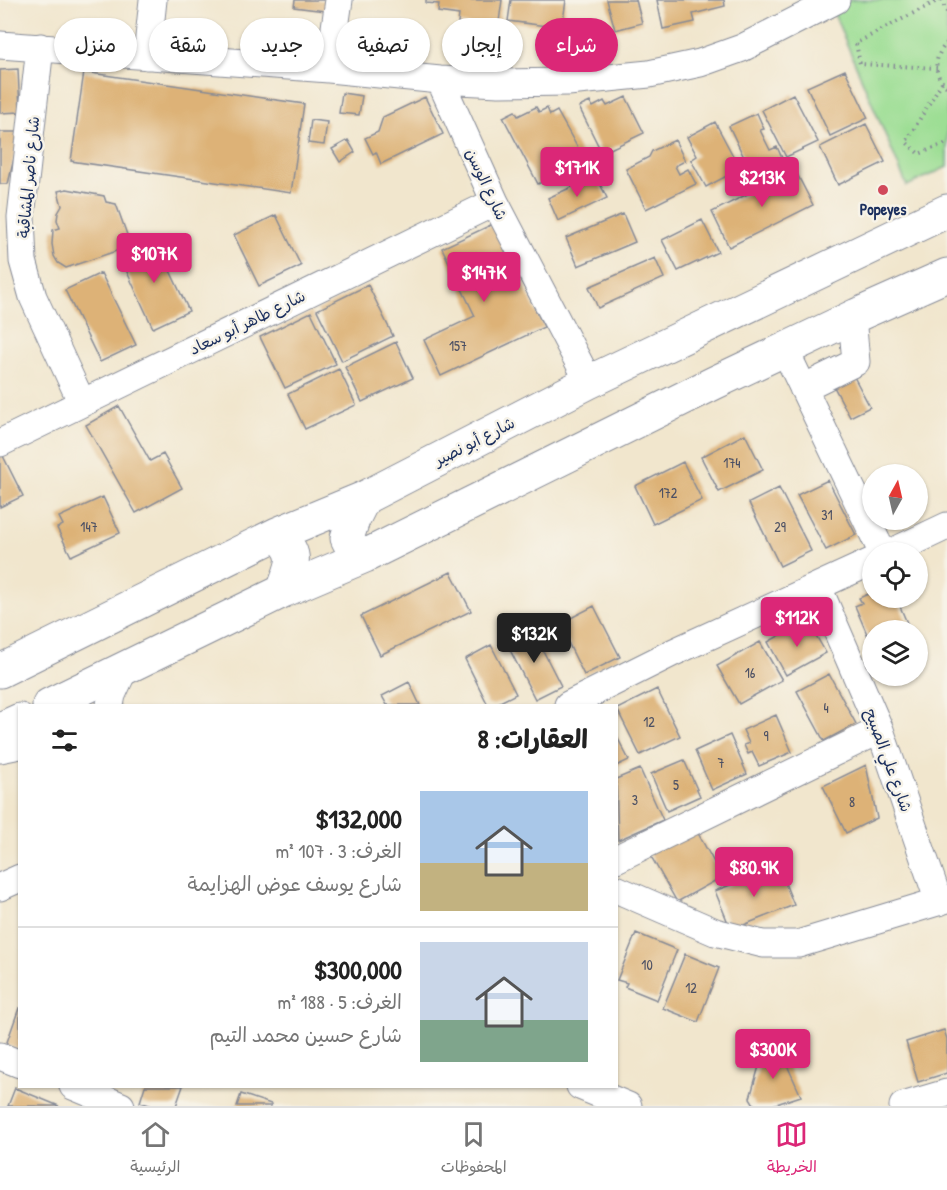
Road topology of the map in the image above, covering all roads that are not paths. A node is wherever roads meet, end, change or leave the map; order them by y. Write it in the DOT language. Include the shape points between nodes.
graph roads {
  1 [pos="153,0"];
  2 [pos="339,0"];
  3 [pos="836,0"];
  4 [pos="0,45"];
  5 [pos="40,46"];
  6 [pos="147,56"];
  7 [pos="329,69"];
  8 [pos="440,80"];
  9 [pos="495,202"];
  10 [pos="947,211"];
  11 [pos="947,275"];
  12 [pos="852,317"];
  13 [pos="785,350"];
  14 [pos="589,382"];
  15 [pos="803,388"];
  16 [pos="82,403"];
  17 [pos="0,443"];
  18 [pos="364,498"];
  19 [pos="947,526"];
  20 [pos="277,534"];
  21 [pos="877,542"];
  22 [pos="913,542"];
  23 [pos="365,556"];
  24 [pos="862,566"];
  25 [pos="818,587"];
  26 [pos="283,591"];
  27 [pos="124,669"];
  28 [pos="0,671"];
  29 [pos="51,704"];
  30 [pos="110,704"];
  31 [pos="570,704"];
  32 [pos="18,721"];
  33 [pos="0,729"];
  34 [pos="880,730"];
  35 [pos="18,745"];
  36 [pos="0,749"];
  37 [pos="618,858"];
  38 [pos="18,879"];
  39 [pos="0,887"];
  40 [pos="618,890"];
  41 [pos="943,901"];
  42 [pos="78,1088"];
  43 [pos="585,1088"];
  44 [pos="947,1093"];
  45 [pos="121,1106"];
  46 [pos="628,1106"];
  47 [pos="903,1106"];
  1 -- 6 [label="street"];
  2 -- 7 [label="street"];
  3 -- 8 [label="street" via="742,48 700,63 649,74 568,82"];
  4 -- 5 [label="street"];
  5 -- 6 [label="street"];
  5 -- 16 [label="street, شارع ناصر المشاقبة" via="21,217 23,261 33,297"];
  6 -- 7 [label="street"];
  7 -- 8 [label="street"];
  8 -- 9 [label="street, شارع الوسن"];
  9 -- 14 [label="street, شارع الوسن"];
  9 -- 16 [label="street, شارع طاهر أبو سعاد"];
  10 -- 14 [label="main road, شارع أبو نصير"];
  11 -- 12 [label="main road"];
  12 -- 13 [label="main road"];
  12 -- 15 [label="street" via="856,362"];
  13 -- 15 [label="street"];
  13 -- 23 [label="main road"];
  14 -- 18 [label="main road, شارع أبو نصير"];
  15 -- 21 [label="street"];
  16 -- 17 [label="street, شارع طاهر أبو سعاد"];
  18 -- 20 [label="main road, شارع أبو نصير"];
  18 -- 23 [label="main road" via="347,538 352,548"];
  19 -- 22 [label="street"];
  20 -- 26 [label="main road" via="288,544 293,557"];
  20 -- 28 [label="main road, شارع أبو نصير"];
  23 -- 26 [label="main road"];
  24 -- 25 [label="street"];
  25 -- 31 [label="street"];
  25 -- 34 [label="street, شارع علي الصبيح"];
  26 -- 27 [label="main road"];
  27 -- 29 [label="main road"];
  27 -- 30 [label="street"];
  32 -- 33 [label="main road"];
  34 -- 37 [label="street"];
  34 -- 41 [label="street, شارع علي الصبيح"];
  35 -- 36 [label="street"];
  38 -- 39 [label="street"];
  40 -- 41 [label="street" via="715,932 763,944 798,944"];
  42 -- 45 [label="street"];
  43 -- 46 [label="street"];
  44 -- 47 [label="street"];
}
